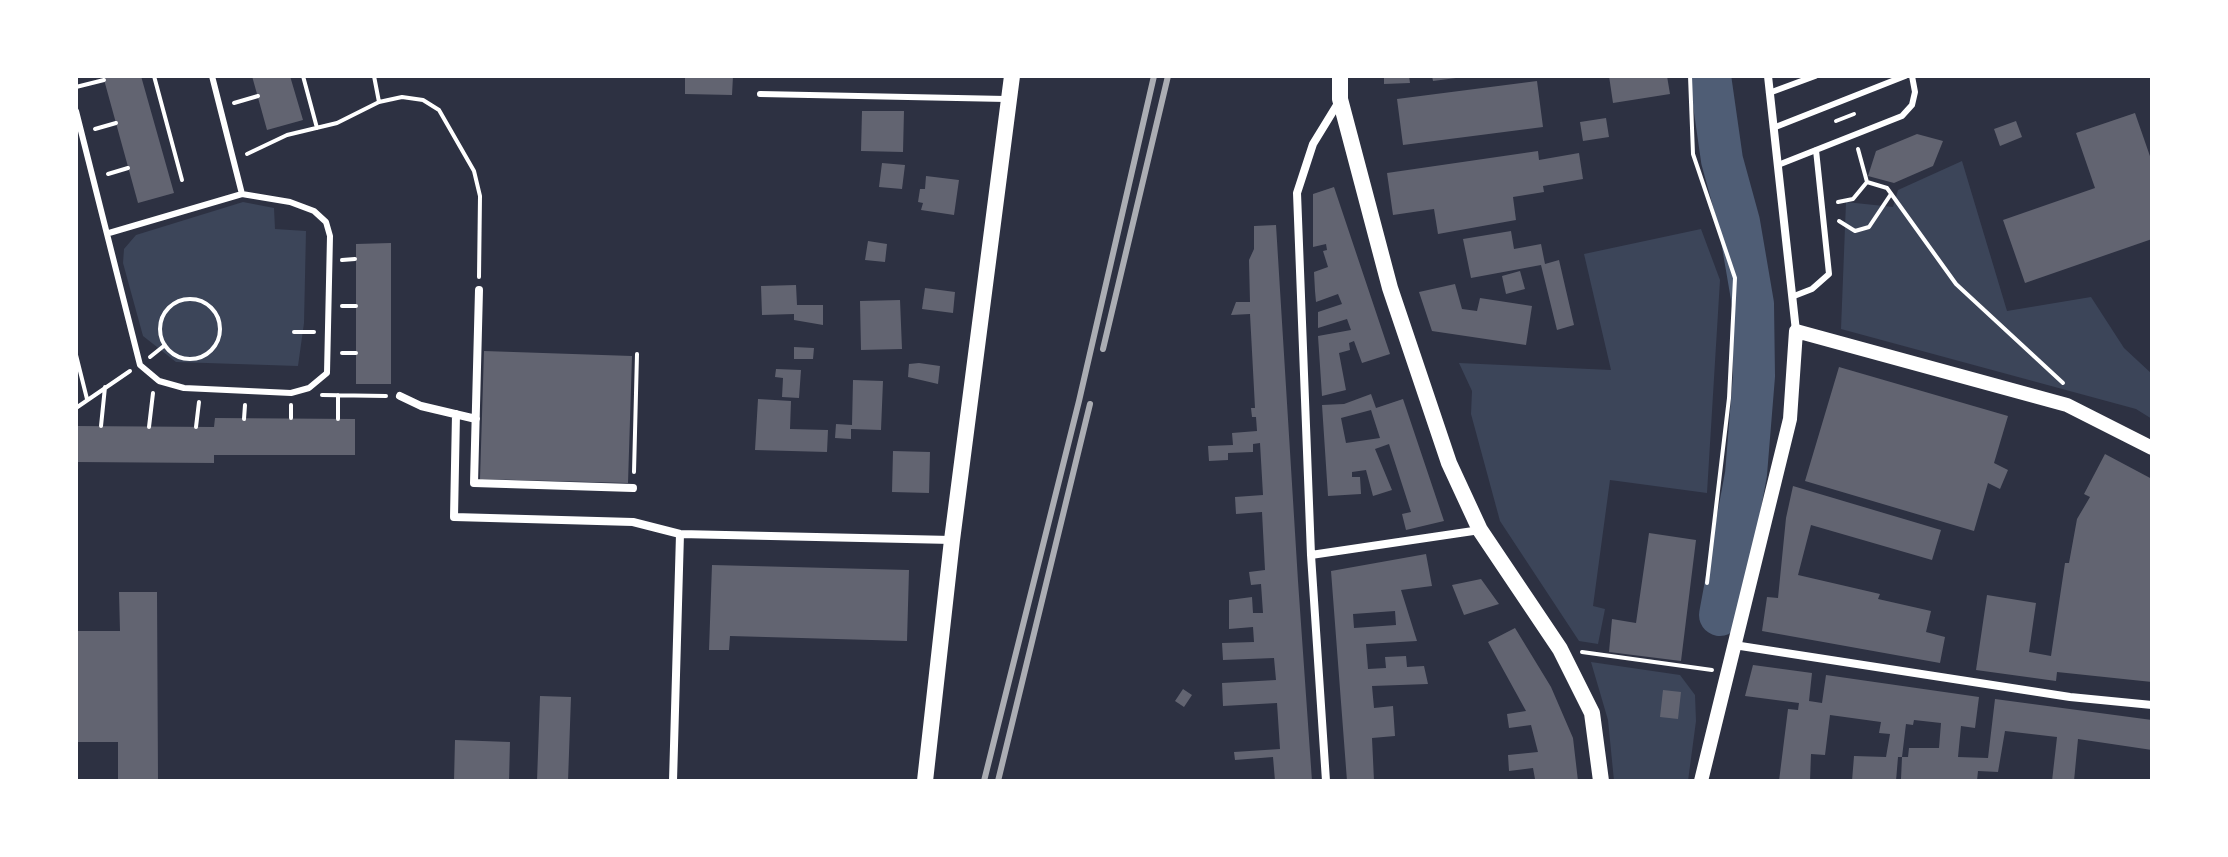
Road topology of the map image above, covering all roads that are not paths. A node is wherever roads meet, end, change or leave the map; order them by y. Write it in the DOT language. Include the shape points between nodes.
graph roads {
  1 [pos="212,76"];
  2 [pos="1012,76"];
  3 [pos="1340,76"];
  4 [pos="1768,76"];
  5 [pos="1815,76"];
  6 [pos="1905,76"];
  7 [pos="1912,76"];
  8 [pos="1769,93"];
  9 [pos="760,94"];
  10 [pos="1010,99"];
  11 [pos="1340,99"];
  12 [pos="76,111"];
  13 [pos="1773,128"];
  14 [pos="1816,150"];
  15 [pos="1778,165"];
  16 [pos="242,194"];
  17 [pos="109,233"];
  18 [pos="479,290"];
  19 [pos="1794,296"];
  20 [pos="1796,331"];
  21 [pos="400,396"];
  22 [pos="456,414"];
  23 [pos="476,419"];
  24 [pos="2152,448"];
  25 [pos="633,488"];
  26 [pos="1480,530"];
  27 [pos="680,534"];
  28 [pos="952,540"];
  29 [pos="1311,555"];
  30 [pos="1734,645"];
  31 [pos="2152,705"];
  32 [pos="673,781"];
  33 [pos="925,781"];
  34 [pos="1326,781"];
  35 [pos="1601,781"];
  36 [pos="1701,781"];
  1 -- 16 [label="lane"];
  2 -- 10 [label="main road"];
  3 -- 11 [label="main road"];
  4 -- 8 [label="street"];
  5 -- 8 [label="lane"];
  6 -- 13 [label="lane"];
  7 -- 14 [label="lane" via="1912,105 1902,116"];
  8 -- 13 [label="street"];
  9 -- 10 [label="lane"];
  10 -- 28 [label="main road"];
  11 -- 26 [label="main road" via="1390,288 1449,463"];
  11 -- 29 [label="street" via="1313,144 1297,193"];
  12 -- 17 [label="lane"];
  13 -- 15 [label="street"];
  14 -- 15 [label="lane"];
  14 -- 19 [label="lane" via="1829,274"];
  15 -- 19 [label="street"];
  16 -- 17 [label="lane"];
  16 -- 17 [label="lane" via="290,202 326,222 327,373 309,388 291,393 200,389 159,381 140,365"];
  18 -- 23 [label="street"];
  19 -- 20 [label="street"];
  20 -- 24 [label="street" via="2067,405"];
  20 -- 30 [label="street" via="1790,419"];
  21 -- 22 [label="street"];
  22 -- 23 [label="street"];
  22 -- 27 [label="street" via="454,517 633,522"];
  23 -- 25 [label="street" via="474,483"];
  26 -- 29 [label="street"];
  26 -- 35 [label="main road" via="1560,649 1592,713"];
  27 -- 28 [label="street"];
  27 -- 32 [label="street"];
  28 -- 33 [label="main road"];
  29 -- 34 [label="street"];
  30 -- 31 [label="street"];
  30 -- 36 [label="street"];
}
